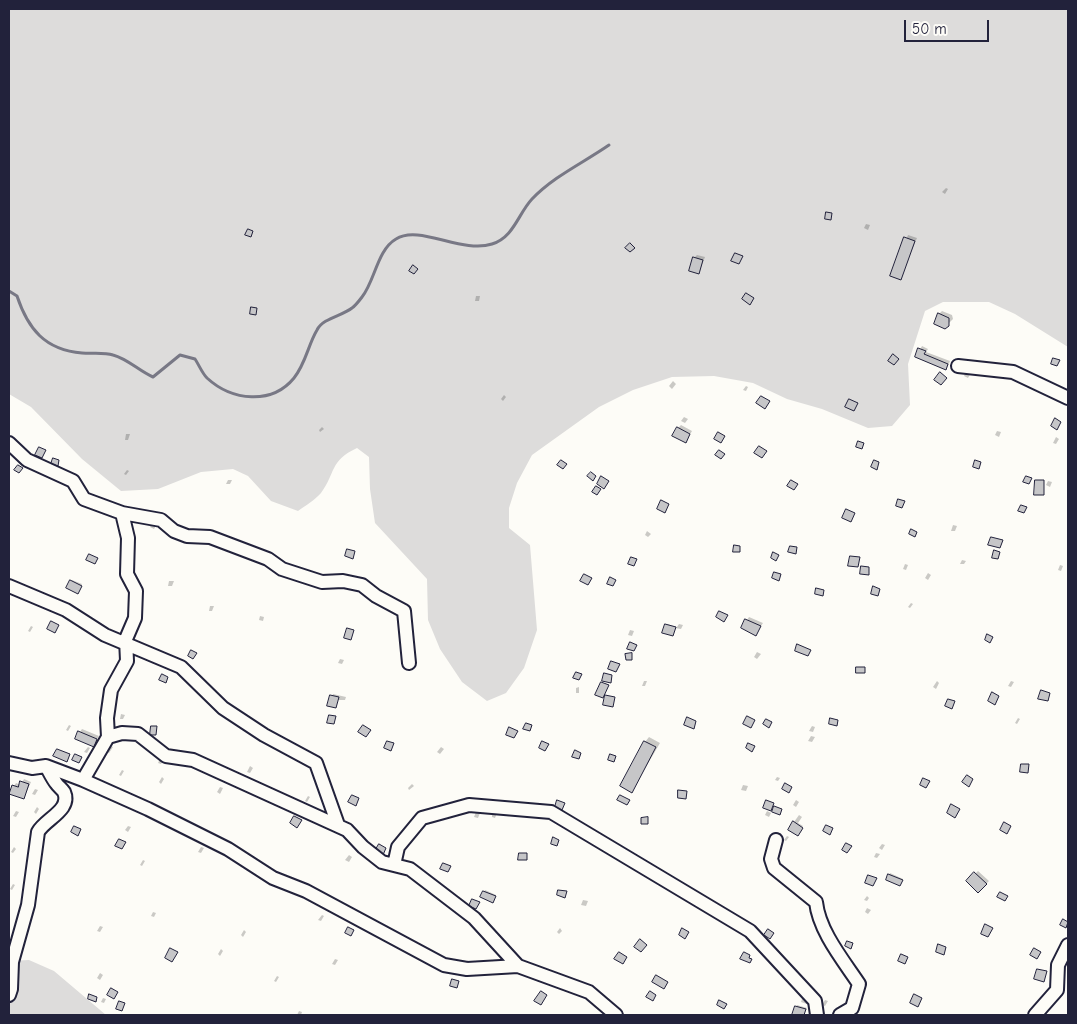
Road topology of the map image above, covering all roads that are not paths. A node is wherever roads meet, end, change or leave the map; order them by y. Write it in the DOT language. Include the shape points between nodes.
graph roads {
  1 [pos="958,366"];
  2 [pos="1068,398"];
  3 [pos="9,443"];
  4 [pos="122,513"];
  5 [pos="9,586"];
  6 [pos="127,644"];
  7 [pos="409,663"];
  8 [pos="108,737"];
  9 [pos="9,763"];
  10 [pos="46,766"];
  11 [pos="83,780"];
  12 [pos="338,825"];
  13 [pos="776,840"];
  14 [pos="394,865"];
  15 [pos="1068,945"];
  16 [pos="518,966"];
  17 [pos="9,995"];
  18 [pos="616,1015"];
  19 [pos="817,1015"];
  20 [pos="840,1015"];
  21 [pos="1035,1015"];
  1 -- 2 [label="street" via="1013,372"];
  3 -- 4 [label="street" via="27,460 73,482 84,498"];
  4 -- 6 [label="street" via="128,538 127,574 136,591 135,618"];
  4 -- 7 [label="street" via="161,520 174,531 187,536 210,537 268,559 282,569 322,582 362,585 404,611"];
  5 -- 6 [label="street" via="66,610 105,635"];
  6 -- 8 [label="street" via="127,661 111,690"];
  6 -- 12 [label="street" via="181,666 223,708 264,736 316,763"];
  8 -- 11 [label="street"];
  8 -- 12 [label="street" via="122,733 138,734 166,756 193,760"];
  9 -- 10 [label="street" via="32,768"];
  10 -- 11 [label="street"];
  10 -- 17 [label="street" via="64,792 65,803 62,811 43,824 38,832 28,905 12,962"];
  11 -- 16 [label="street" via="228,849 273,878 306,891 444,965 467,969"];
  12 -- 14 [label="street" via="382,862"];
  13 -- 20 [label="street" via="770,859 774,868 816,902 818,916 859,984 852,1008"];
  14 -- 16 [label="street" via="410,869 474,918"];
  14 -- 19 [label="street" via="398,847 422,818 469,805 551,812 750,931 816,1001"];
  15 -- 21 [label="street" via="1058,965 1057,990"];
  16 -- 18 [label="street" via="589,992"];
}
